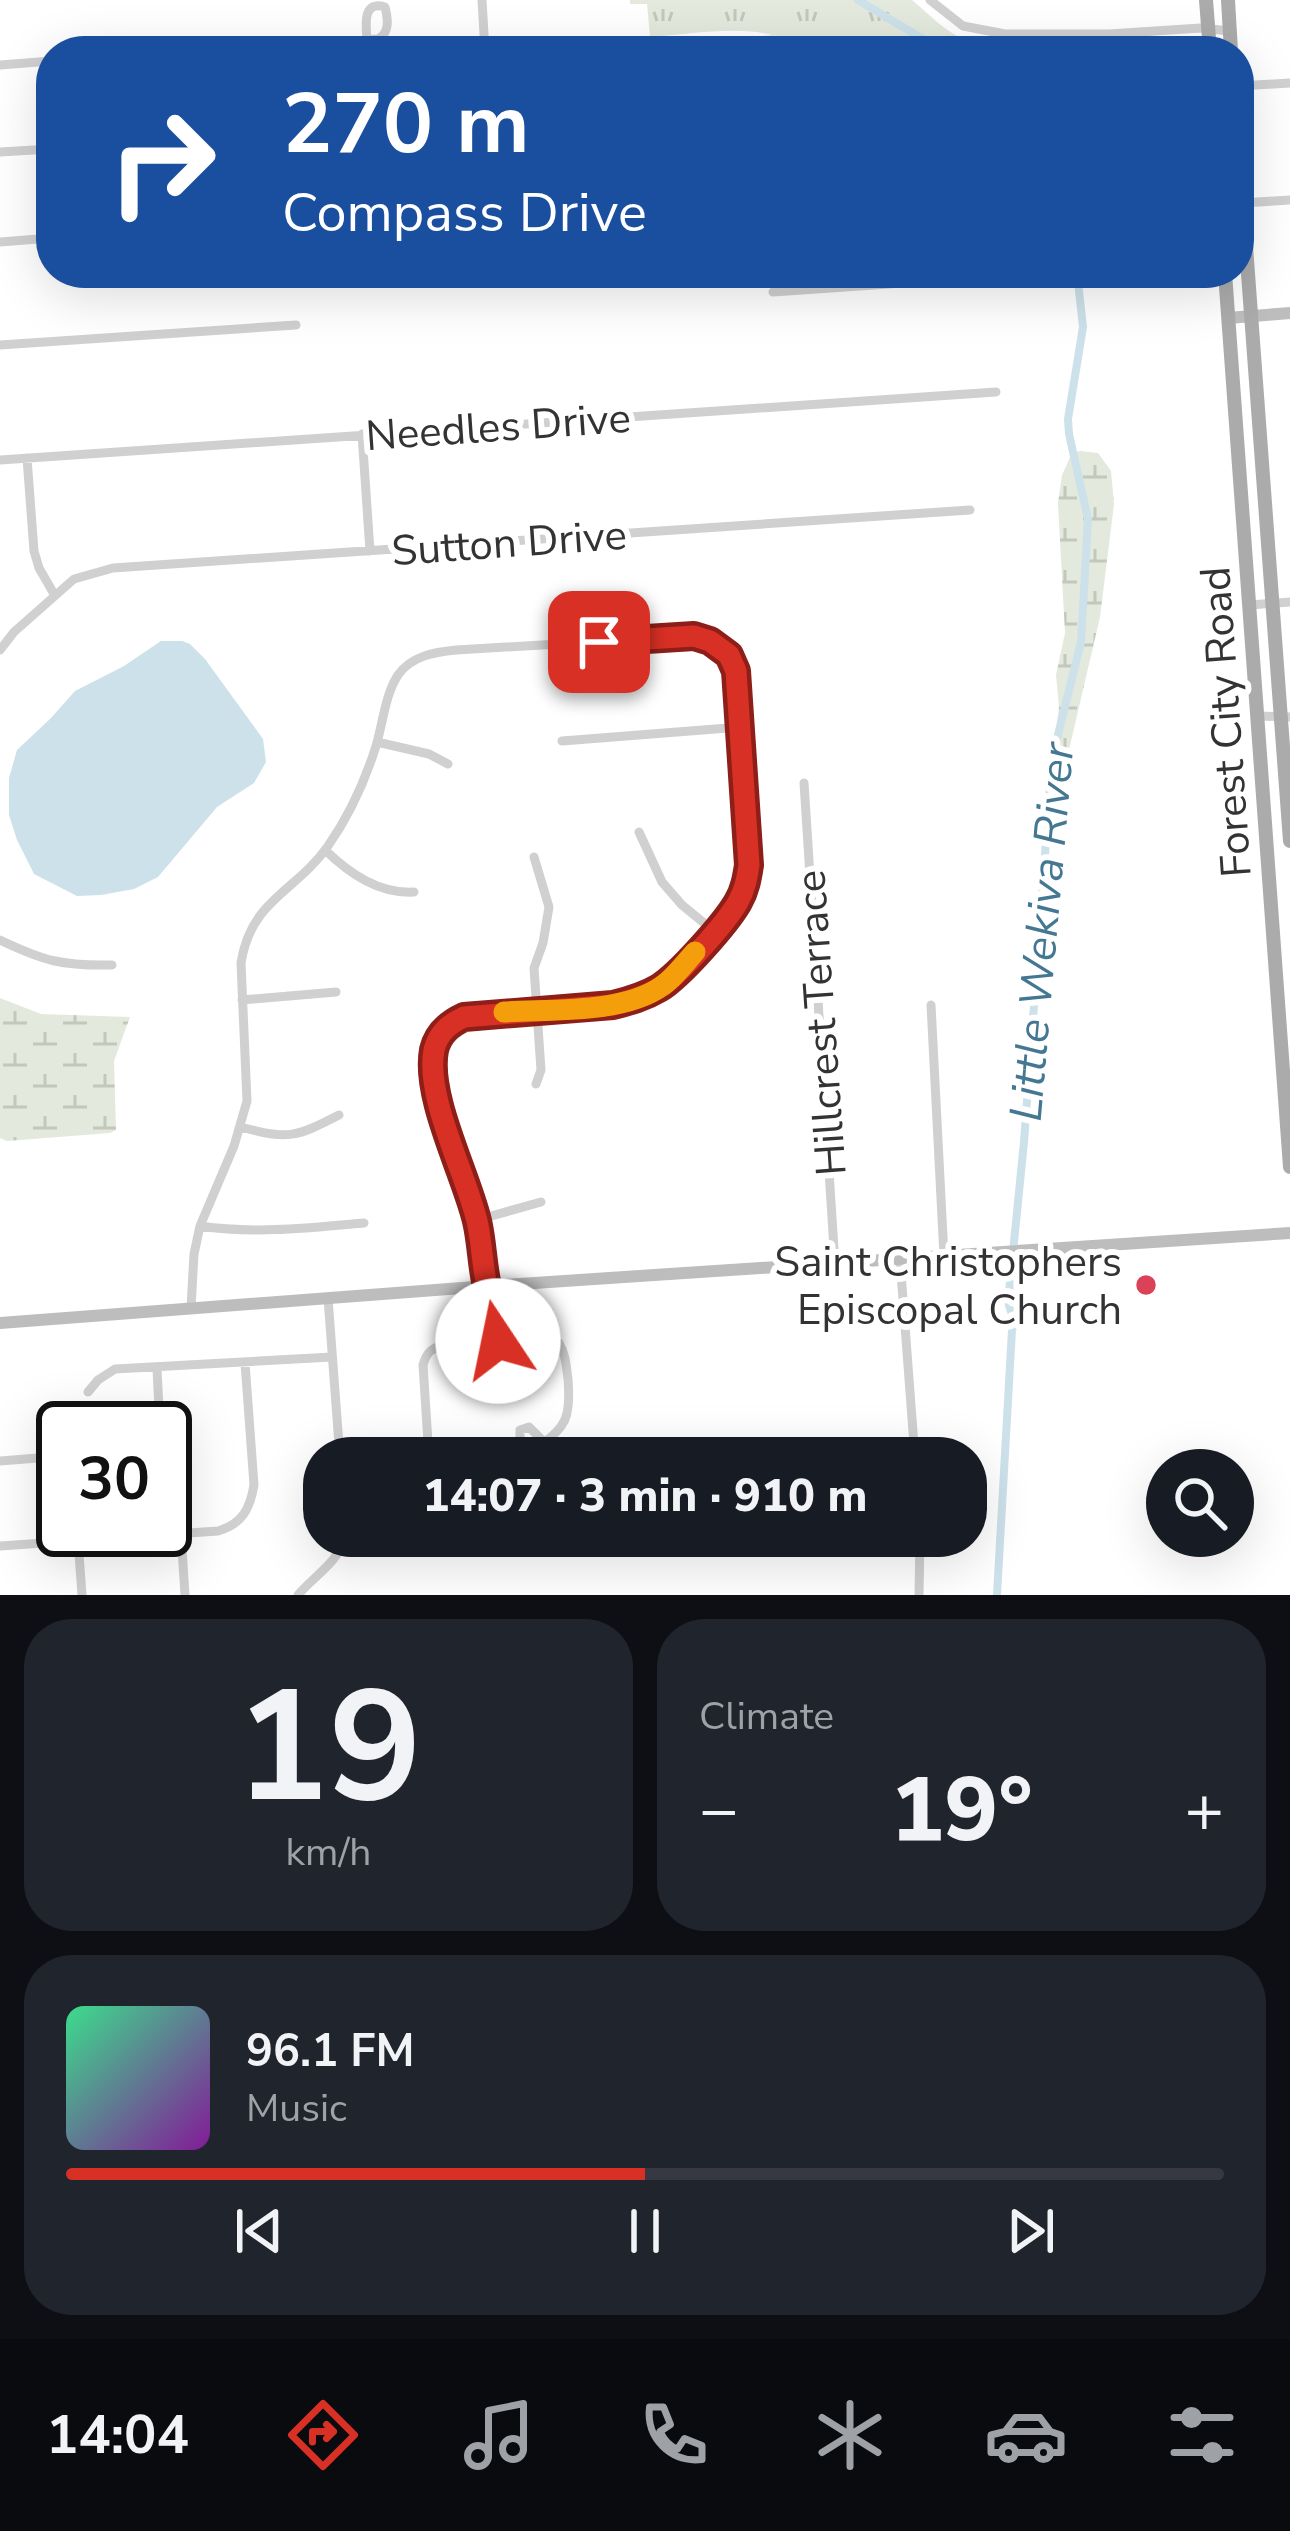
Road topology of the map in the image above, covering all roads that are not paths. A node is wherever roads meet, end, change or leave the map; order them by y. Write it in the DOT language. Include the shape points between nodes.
graph roads {
  1 [pos="482,0"];
  2 [pos="930,0"];
  3 [pos="1206,0"];
  4 [pos="1228,0"];
  5 [pos="1209,31"];
  6 [pos="1230,31"];
  7 [pos="484,36"];
  8 [pos="1209,36"];
  9 [pos="1230,36"];
  10 [pos="36,62"];
  11 [pos="0,65"];
  12 [pos="1290,83"];
  13 [pos="1254,85"];
  14 [pos="36,150"];
  15 [pos="0,152"];
  16 [pos="1290,200"];
  17 [pos="1254,203"];
  18 [pos="36,239"];
  19 [pos="0,242"];
  20 [pos="828,288"];
  21 [pos="1226,288"];
  22 [pos="1249,288"];
  23 [pos="773,292"];
  24 [pos="1290,314"];
  25 [pos="1251,316"];
  26 [pos="1228,318"];
  27 [pos="296,326"];
  28 [pos="0,345"];
  29 [pos="996,392"];
  30 [pos="362,434"];
  31 [pos="27,458"];
  32 [pos="0,460"];
  33 [pos="970,510"];
  34 [pos="370,551"];
  35 [pos="54,594"];
  36 [pos="1290,602"];
  37 [pos="1272,604"];
  38 [pos="1250,605"];
  39 [pos="0,650"];
  40 [pos="1258,716"];
  41 [pos="1286,717"];
  42 [pos="741,727"];
  43 [pos="562,741"];
  44 [pos="377,742"];
  45 [pos="448,764"];
  46 [pos="804,783"];
  47 [pos="639,832"];
  48 [pos="1290,841"];
  49 [pos="325,850"];
  50 [pos="534,857"];
  51 [pos="414,892"];
  52 [pos="715,932"];
  53 [pos="0,940"];
  54 [pos="112,965"];
  55 [pos="336,992"];
  56 [pos="242,1000"];
  57 [pos="931,1005"];
  58 [pos="1284,1007"];
  59 [pos="537,1010"];
  60 [pos="536,1084"];
  61 [pos="339,1115"];
  62 [pos="242,1127"];
  63 [pos="1290,1167"];
  64 [pos="541,1202"];
  65 [pos="477,1220"];
  66 [pos="364,1223"];
  67 [pos="200,1226"];
  68 [pos="1290,1233"];
  69 [pos="944,1256"];
  70 [pos="900,1260"];
  71 [pos="835,1264"];
  72 [pos="488,1286"];
  73 [pos="328,1298"];
  74 [pos="190,1308"];
  75 [pos="0,1322"];
  76 [pos="493,1341"];
  77 [pos="332,1357"];
  78 [pos="244,1363"];
  79 [pos="157,1369"];
  80 [pos="88,1392"];
  81 [pos="159,1401"];
  82 [pos="338,1437"];
  83 [pos="428,1437"];
  84 [pos="520,1437"];
  85 [pos="540,1437"];
  86 [pos="550,1437"];
  87 [pos="913,1437"];
  88 [pos="36,1458"];
  89 [pos="0,1461"];
  90 [pos="192,1532"];
  91 [pos="36,1543"];
  92 [pos="0,1546"];
  93 [pos="80,1557"];
  94 [pos="183,1557"];
  95 [pos="336,1557"];
  96 [pos="920,1557"];
  97 [pos="82,1595"];
  98 [pos="185,1595"];
  99 [pos="298,1595"];
  100 [pos="920,1595"];
  1 -- 7 [label="street"];
  2 -- 5 [label="street" via="982,31"];
  3 -- 5 [label="main road"];
  4 -- 6 [label="main road"];
  5 -- 6 [label="street"];
  5 -- 8 [label="main road"];
  6 -- 9 [label="main road"];
  10 -- 11 [label="street"];
  12 -- 13 [label="street"];
  14 -- 15 [label="street"];
  16 -- 17 [label="street"];
  18 -- 19 [label="street"];
  20 -- 23 [label="street"];
  21 -- 26 [label="main road, Forest City Road"];
  22 -- 25 [label="main road, Forest City Road"];
  24 -- 25 [label="street"];
  25 -- 26 [label="street"];
  25 -- 37 [label="main road, Forest City Road"];
  26 -- 38 [label="main road, Forest City Road"];
  27 -- 28 [label="street"];
  29 -- 30 [label="street, Needles Drive"];
  30 -- 31 [label="street, Needles Drive"];
  30 -- 34 [label="street"];
  31 -- 32 [label="street, Needles Drive"];
  31 -- 35 [label="street" via="34,551"];
  33 -- 34 [label="street, Sutton Drive"];
  34 -- 35 [label="street, Sutton Drive" via="113,568"];
  35 -- 39 [label="street, Sutton Drive"];
  36 -- 37 [label="street"];
  37 -- 38 [label="street"];
  37 -- 41 [label="main road, Forest City Road"];
  38 -- 40 [label="main road, Forest City Road"];
  40 -- 41 [label="street"];
  40 -- 58 [label="main road, Forest City Road"];
  41 -- 48 [label="main road, Forest City Road"];
  42 -- 43 [label="street"];
  42 -- 44 [label="street" via="729,655 694,636 433,652 401,670"];
  42 -- 52 [label="street" via="749,865 738,903"];
  44 -- 45 [label="street"];
  44 -- 49 [label="street"];
  46 -- 71 [label="street, Hillcrest Terrace"];
  47 -- 52 [label="street" via="662,882"];
  49 -- 51 [label="street" via="359,877"];
  49 -- 56 [label="street" via="253,923 244,940"];
  50 -- 59 [label="street" via="549,907 534,968"];
  52 -- 59 [label="street" via="663,986 636,999"];
  53 -- 54 [label="street" via="44,960"];
  55 -- 56 [label="street"];
  56 -- 62 [label="street"];
  57 -- 69 [label="street"];
  58 -- 63 [label="main road, Forest City Road"];
  59 -- 60 [label="street"];
  59 -- 65 [label="street" via="464,1017 448,1024 433,1054 440,1110"];
  61 -- 62 [label="street" via="302,1134"];
  62 -- 67 [label="street"];
  64 -- 65 [label="street"];
  65 -- 72 [label="street"];
  66 -- 67 [label="street" via="269,1231"];
  67 -- 74 [label="street"];
  68 -- 69 [label="street"];
  69 -- 70 [label="street"];
  70 -- 71 [label="street"];
  70 -- 87 [label="street"];
  71 -- 72 [label="street"];
  72 -- 73 [label="street"];
  72 -- 76 [label="street"];
  73 -- 74 [label="street"];
  73 -- 77 [label="street"];
  74 -- 75 [label="street"];
  76 -- 83 [label="street" via="427,1354"];
  76 -- 86 [label="street" via="559,1342 568,1416"];
  77 -- 78 [label="street"];
  77 -- 82 [label="street"];
  78 -- 79 [label="street"];
  78 -- 90 [label="street" via="251,1502 232,1526"];
  79 -- 80 [label="street" via="115,1370"];
  79 -- 81 [label="street"];
  84 -- 85 [label="street" via="529,1427"];
  88 -- 89 [label="street"];
  91 -- 92 [label="street"];
  93 -- 97 [label="street"];
  94 -- 98 [label="street"];
  95 -- 99 [label="street"];
  96 -- 100 [label="street"];
}
